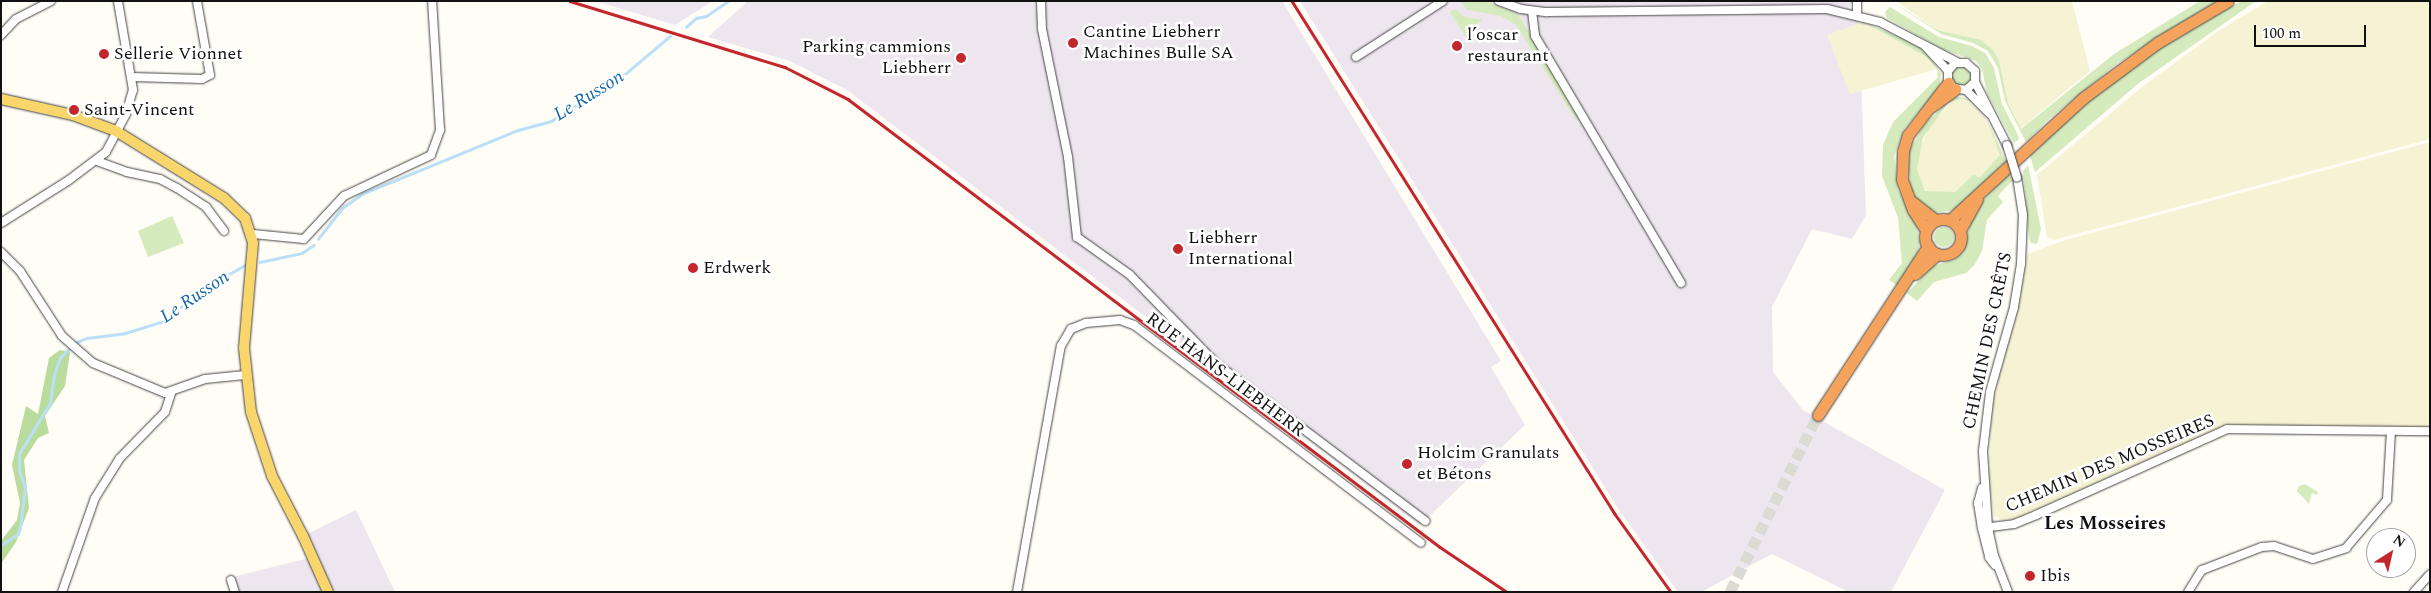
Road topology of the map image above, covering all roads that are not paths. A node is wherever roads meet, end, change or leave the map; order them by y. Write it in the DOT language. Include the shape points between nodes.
graph roads {
  1 [pos="51,1"];
  2 [pos="118,1"];
  3 [pos="197,1"];
  4 [pos="432,1"];
  5 [pos="1041,1"];
  6 [pos="1443,1"];
  7 [pos="1499,1"];
  8 [pos="1858,1"];
  9 [pos="2228,1"];
  10 [pos="1532,11"];
  11 [pos="1857,14"];
  12 [pos="1,35"];
  13 [pos="1922,44"];
  14 [pos="1356,57"];
  15 [pos="1957,62"];
  16 [pos="132,77"];
  17 [pos="1975,82"];
  18 [pos="1954,83"];
  19 [pos="1,99"];
  20 [pos="1994,118"];
  21 [pos="116,131"];
  22 [pos="97,161"];
  23 [pos="1979,196"];
  24 [pos="1910,200"];
  25 [pos="1935,220"];
  26 [pos="1950,220"];
  27 [pos="1,223"];
  28 [pos="1926,230"];
  29 [pos="1960,230"];
  30 [pos="224,231"];
  31 [pos="253,234"];
  32 [pos="1928,246"];
  33 [pos="1,252"];
  34 [pos="1938,254"];
  35 [pos="1910,278"];
  36 [pos="1681,283"];
  37 [pos="245,374"];
  38 [pos="171,393"];
  39 [pos="1818,415"];
  40 [pos="2392,431"];
  41 [pos="2430,432"];
  42 [pos="1425,521"];
  43 [pos="1985,528"];
  44 [pos="1420,543"];
  45 [pos="2430,574"];
  46 [pos="231,580"];
  47 [pos="62,592"];
  48 [pos="236,592"];
  49 [pos="328,592"];
  50 [pos="1017,592"];
  51 [pos="2008,592"];
  52 [pos="2188,592"];
  53 [pos="2414,592"];
  1 -- 12 [label="street" via="16,18"];
  2 -- 16 [label="street"];
  3 -- 16 [label="street" via="210,75 202,79"];
  4 -- 31 [label="street" via="440,130 432,155 344,196 304,240"];
  5 -- 42 [label="street, RUE HANS-LIEBHERR" via="1042,29 1069,165 1075,235 1130,275 1217,364"];
  6 -- 14 [label="street"];
  7 -- 10 [label="street, CHEMIN DES CRÊTS"];
  8 -- 11 [label="street"];
  9 -- 23 [label="highway" via="2157,43 2082,98"];
  10 -- 11 [label="street, CHEMIN DES CRÊTS" via="1812,8"];
  10 -- 36 [label="street" via="1535,36"];
  11 -- 13 [label="street, CHEMIN DES CRÊTS" via="1895,28"];
  13 -- 15 [label="street, CHEMIN DES CRÊTS"];
  13 -- 18 [label="street, CHEMIN DES CRÊTS"];
  15 -- 17 [label="street, CHEMIN DES CRÊTS" via="1972,66"];
  15 -- 18 [label="street"];
  16 -- 21 [label="street" via="130,103"];
  17 -- 18 [label="street"];
  17 -- 20 [label="street, CHEMIN DES CRÊTS"];
  18 -- 20 [label="street, CHEMIN DES CRÊTS"];
  18 -- 24 [label="highway" via="1908,135 1903,151 1902,180"];
  19 -- 21 [label="main road" via="73,115"];
  20 -- 43 [label="street, CHEMIN DES CRÊTS, bridge" via="2018,177 2023,215 2022,264 1985,422"];
  21 -- 22 [label="street"];
  21 -- 31 [label="main road" via="235,206"];
  22 -- 27 [label="street"];
  22 -- 30 [label="street" via="160,179 177,188 206,207"];
  23 -- 26 [label="highway"];
  23 -- 29 [label="highway"];
  24 -- 25 [label="highway"];
  24 -- 28 [label="highway"];
  25 -- 26 [label="highway"];
  25 -- 28 [label="highway"];
  26 -- 29 [label="highway"];
  28 -- 32 [label="highway"];
  29 -- 34 [label="highway" via="1958,248 1948,256"];
  31 -- 37 [label="main road"];
  32 -- 34 [label="highway"];
  32 -- 35 [label="highway"];
  33 -- 38 [label="street" via="20,270 76,351 93,363 154,390"];
  34 -- 35 [label="highway"];
  35 -- 39 [label="highway"];
  37 -- 38 [label="street" via="205,379"];
  37 -- 49 [label="main road" via="258,442"];
  38 -- 47 [label="street" via="165,412 120,458 95,498"];
  40 -- 41 [label="street, CHEMIN DES MOSSEIRES"];
  40 -- 43 [label="street, CHEMIN DES MOSSEIRES" via="2217,432 2036,515 2014,524"];
  40 -- 52 [label="street" via="2386,500 2346,548 2313,559 2274,546 2262,547 2202,570"];
  43 -- 51 [label="street, CHEMIN DES CRÊTS"];
  44 -- 50 [label="street, RUE HANS-LIEBHERR" via="1134,325 1120,320 1086,323 1071,329 1061,346"];
  45 -- 53 [label="street"];
  46 -- 48 [label="street"];
}
